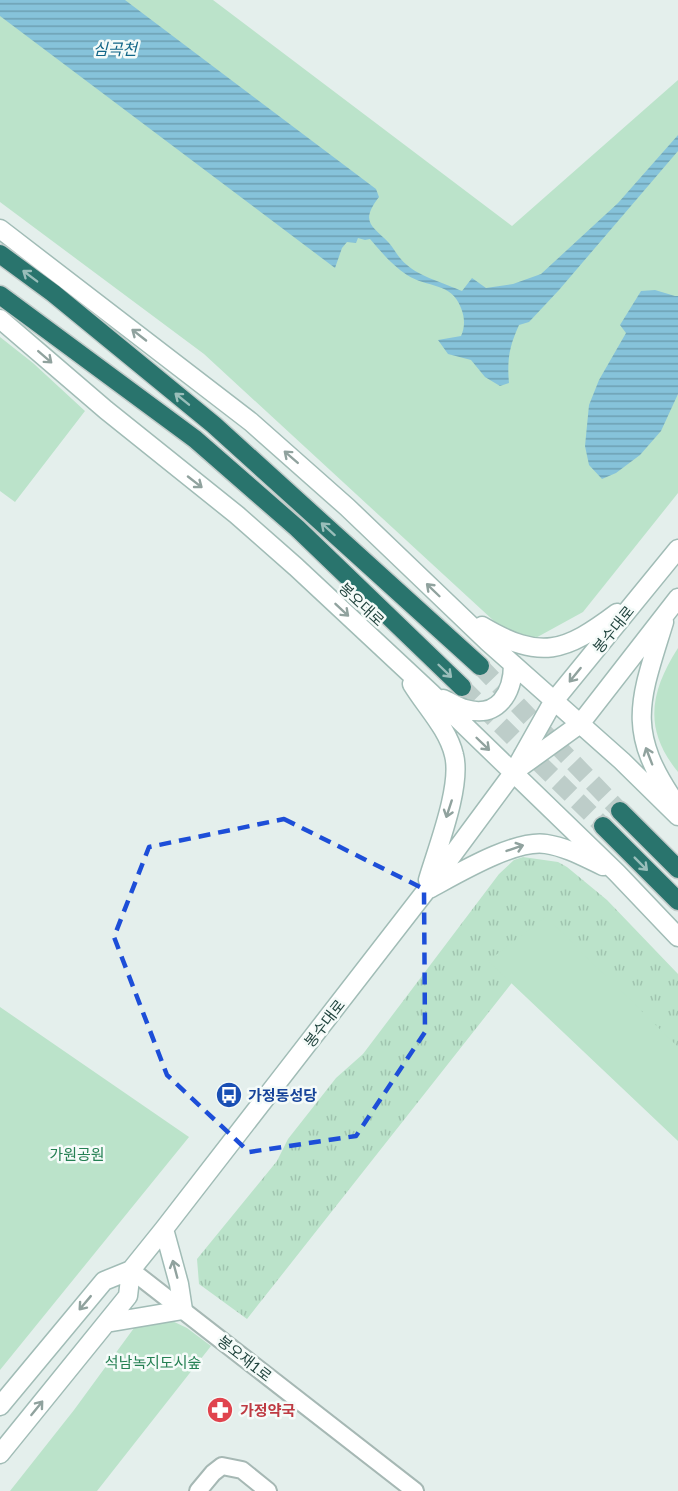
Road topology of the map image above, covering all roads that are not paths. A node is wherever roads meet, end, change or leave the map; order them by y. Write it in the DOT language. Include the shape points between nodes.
graph roads {
  1 [pos="0,229"];
  2 [pos="0,254"];
  3 [pos="0,295"];
  4 [pos="0,319"];
  5 [pos="678,549"];
  6 [pos="642,593"];
  7 [pos="673,604"];
  8 [pos="454,610"];
  9 [pos="398,663"];
  10 [pos="513,664"];
  11 [pos="480,666"];
  12 [pos="462,687"];
  13 [pos="431,693"];
  14 [pos="553,702"];
  15 [pos="580,724"];
  16 [pos="513,773"];
  17 [pos="678,806"];
  18 [pos="620,811"];
  19 [pos="678,816"];
  20 [pos="603,826"];
  21 [pos="678,869"];
  22 [pos="617,873"];
  23 [pos="425,892"];
  24 [pos="678,902"];
  25 [pos="678,937"];
  26 [pos="165,1229"];
  27 [pos="131,1270"];
  28 [pos="183,1310"];
  29 [pos="105,1323"];
  30 [pos="0,1406"];
  31 [pos="0,1454"];
  32 [pos="198,1491"];
  33 [pos="268,1491"];
  34 [pos="415,1491"];
  8 -- 1 [label="street, one-way" via="251,422"];
  11 -- 2 [label="highway, one-way" via="213,425"];
  3 -- 12 [label="highway, 봉오대로, one-way" via="195,440 297,528"];
  4 -- 9 [label="street, 봉오대로, one-way" via="237,515"];
  5 -- 6 [label="street, 봉수대로"];
  6 -- 8 [label="street" via="595,629 562,646 546,648 521,645 498,636"];
  6 -- 14 [label="street, 봉수대로, one-way"];
  7 -- 15 [label="street, 봉수대로"];
  17 -- 7 [label="street, one-way" via="658,778 647,750 641,702"];
  8 -- 10 [label="street"];
  9 -- 13 [label="street, 봉오대로"];
  9 -- 23 [label="street, one-way" via="444,730 454,755 454,794"];
  10 -- 13 [label="street" via="510,690 501,703 492,707 479,711 465,709"];
  10 -- 14 [label="street"];
  13 -- 16 [label="street, 봉오대로, one-way"];
  14 -- 15 [label="street"];
  14 -- 16 [label="street, 봉수대로"];
  15 -- 16 [label="street, 봉수대로"];
  15 -- 19 [label="street"];
  16 -- 22 [label="street, 봉오대로"];
  16 -- 23 [label="street, 봉수대로"];
  18 -- 21 [label="highway"];
  20 -- 24 [label="highway, one-way"];
  23 -- 22 [label="street, one-way" via="466,869 528,844 544,843 567,849"];
  22 -- 25 [label="street, 봉오대로"];
  23 -- 26 [label="street, 봉수대로"];
  26 -- 27 [label="street, 봉수대로"];
  28 -- 26 [label="street, one-way"];
  27 -- 28 [label="street, 봉오재1로"];
  27 -- 29 [label="street, 봉수대로" via="128,1296"];
  27 -- 30 [label="street, 봉수대로, one-way" via="104,1281"];
  28 -- 29 [label="street"];
  28 -- 34 [label="street, 봉오재1로"];
  31 -- 29 [label="street, 봉수대로, one-way"];
  32 -- 33 [label="street" via="222,1466 242,1470"];
}
